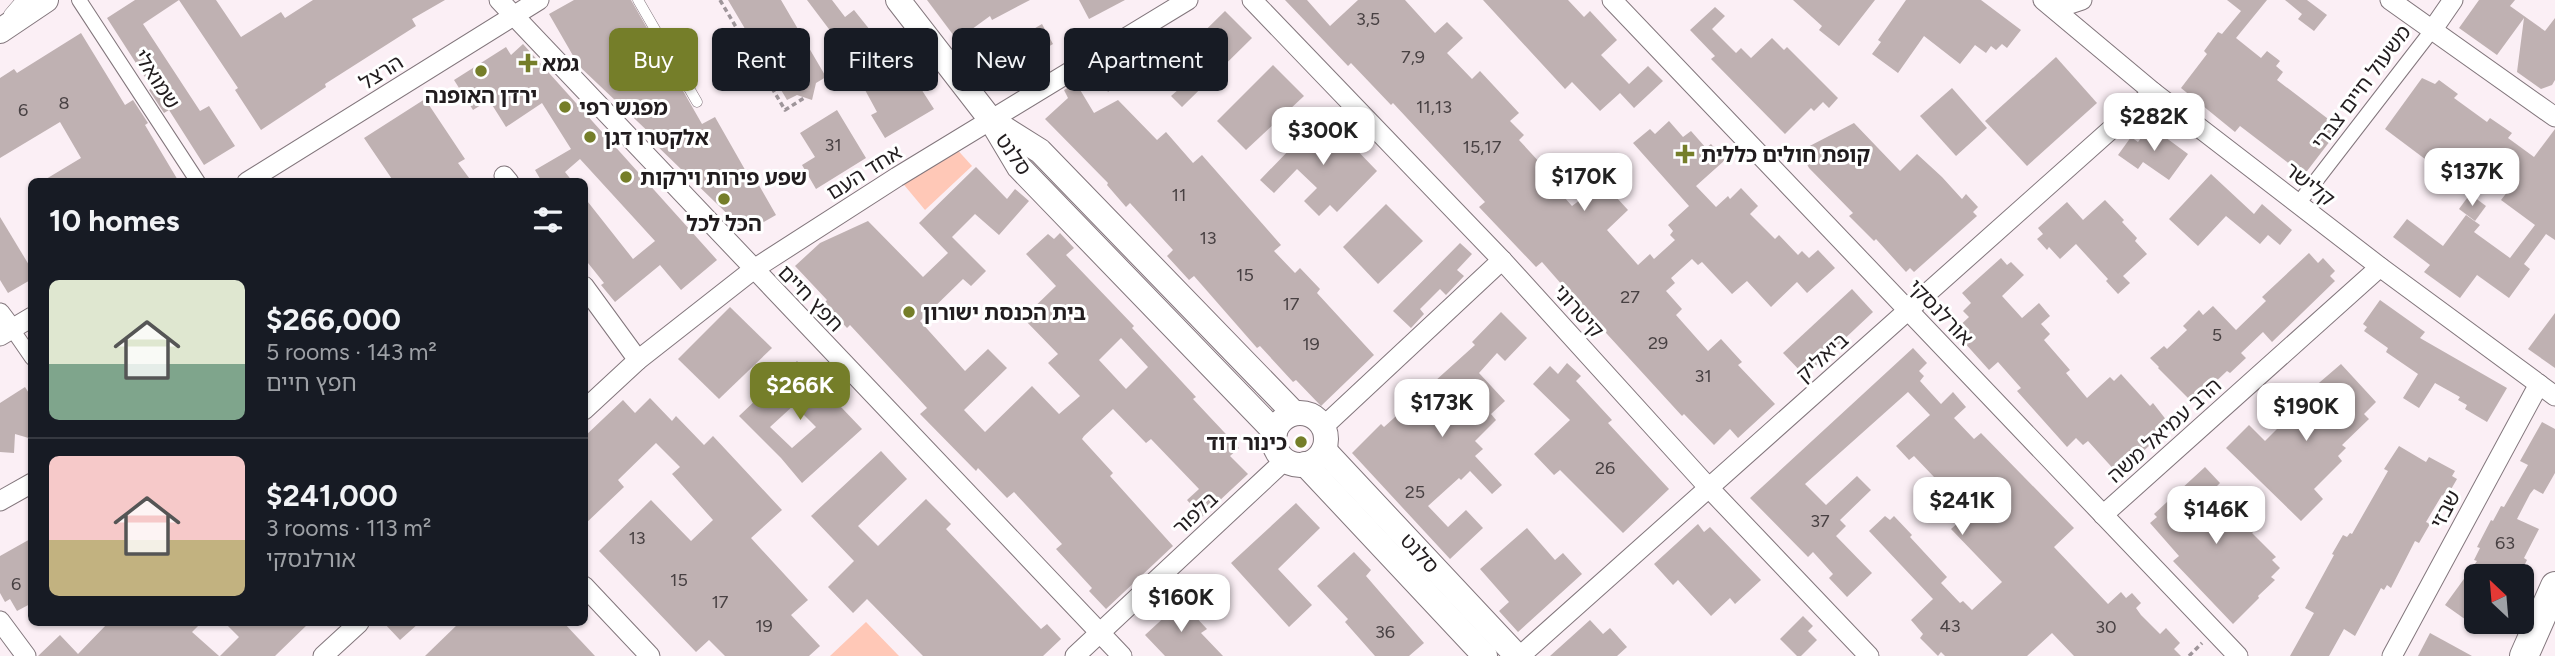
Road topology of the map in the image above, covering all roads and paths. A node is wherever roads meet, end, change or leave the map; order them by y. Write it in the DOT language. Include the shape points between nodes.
graph roads {
  1 [pos="46,0"];
  2 [pos="79,0"];
  3 [pos="499,0"];
  4 [pos="539,0"];
  5 [pos="639,0"];
  6 [pos="720,0"];
  7 [pos="898,0"];
  8 [pos="1188,0"];
  9 [pos="1252,0"];
  10 [pos="1612,0"];
  11 [pos="2082,0"];
  12 [pos="2390,0"];
  13 [pos="2453,0"];
  14 [pos="2049,4"];
  15 [pos="7,16"];
  16 [pos="513,16"];
  17 [pos="2433,29"];
  18 [pos="2153,92"];
  19 [pos="804,98"];
  20 [pos="697,102"];
  21 [pos="2555,117"];
  22 [pos="991,120"];
  23 [pos="196,178"];
  24 [pos="253,178"];
  25 [pos="2298,204"];
  26 [pos="1502,260"];
  27 [pos="2380,267"];
  28 [pos="753,270"];
  29 [pos="588,291"];
  30 [pos="1908,310"];
  31 [pos="0,313"];
  32 [pos="28,319"];
  33 [pos="6,332"];
  34 [pos="28,354"];
  35 [pos="638,360"];
  36 [pos="2539,384"];
  37 [pos="2555,397"];
  38 [pos="588,406"];
  39 [pos="1294,414"];
  40 [pos="1275,432"];
  41 [pos="1309,450"];
  42 [pos="28,486"];
  43 [pos="1709,488"];
  44 [pos="0,501"];
  45 [pos="2103,515"];
  46 [pos="2555,586"];
  47 [pos="588,590"];
  48 [pos="0,621"];
  49 [pos="347,627"];
  50 [pos="1100,632"];
  51 [pos="26,656"];
  52 [pos="323,656"];
  53 [pos="650,656"];
  54 [pos="1075,656"];
  55 [pos="1122,656"];
  56 [pos="1485,656"];
  57 [pos="1518,656"];
  58 [pos="1869,656"];
  59 [pos="2238,656"];
  60 [pos="2392,656"];
  61 [pos="2524,656"];
  1 -- 15 [label="street"];
  2 -- 23 [label="street, שמואלי"];
  3 -- 16 [label="street, חפץ חיים"];
  4 -- 16 [label="street, הרצל"];
  5 -- 20 [label="lane"];
  6 -- 19 [label="path" via="785,110"];
  7 -- 22 [label="street"];
  8 -- 22 [label="street, אחד העם"];
  9 -- 26 [label="street, קיטרוני"];
  10 -- 30 [label="street, אורלנסקי"];
  11 -- 14 [label="street"];
  12 -- 17 [label="street"];
  13 -- 17 [label="street"];
  14 -- 18 [label="street, קלישר"];
  16 -- 24 [label="street, הרצל"];
  16 -- 28 [label="street, חפץ חיים"];
  17 -- 21 [label="street"];
  17 -- 25 [label="street, משעול חיים צברי"];
  18 -- 25 [label="street, קלישר"];
  18 -- 30 [label="street, ביאליק"];
  22 -- 28 [label="street, אחד העם"];
  22 -- 39 [label="street, סלנט" via="1040,151"];
  22 -- 40 [label="street, סלנט" via="1019,167"];
  25 -- 27 [label="street, קלישר"];
  26 -- 41 [label="street, בלפור"];
  26 -- 43 [label="street, קיטרוני"];
  27 -- 36 [label="street, קלישר"];
  27 -- 45 [label="street, הרב עמיאל משה"];
  28 -- 35 [label="street, אחד העם"];
  28 -- 50 [label="street, חפץ חיים"];
  29 -- 35 [label="street"];
  30 -- 43 [label="street, ביאליק"];
  30 -- 45 [label="street, אורלנסקי"];
  31 -- 33 [label="street"];
  32 -- 33 [label="street"];
  33 -- 34 [label="street"];
  35 -- 38 [label="street, אחד העם"];
  36 -- 37 [label="street, קלישר"];
  36 -- 60 [label="street, שבזי"];
  39 -- 40 [label="street" via="1282,420"];
  39 -- 41 [label="street" via="1311,415"];
  40 -- 41 [label="street" via="1275,448"];
  41 -- 50 [label="street, בלפור"];
  41 -- 56 [label="street, סלנט"];
  41 -- 57 [label="street, סלנט"];
  42 -- 44 [label="street"];
  43 -- 57 [label="street, ביאליק"];
  43 -- 58 [label="street, קיטרוני"];
  45 -- 59 [label="street, אורלנסקי"];
  46 -- 61 [label="main road"];
  47 -- 53 [label="street"];
  48 -- 51 [label="street"];
  49 -- 52 [label="street"];
  50 -- 54 [label="street, בלפור"];
  50 -- 55 [label="street, חפץ חיים"];
}
